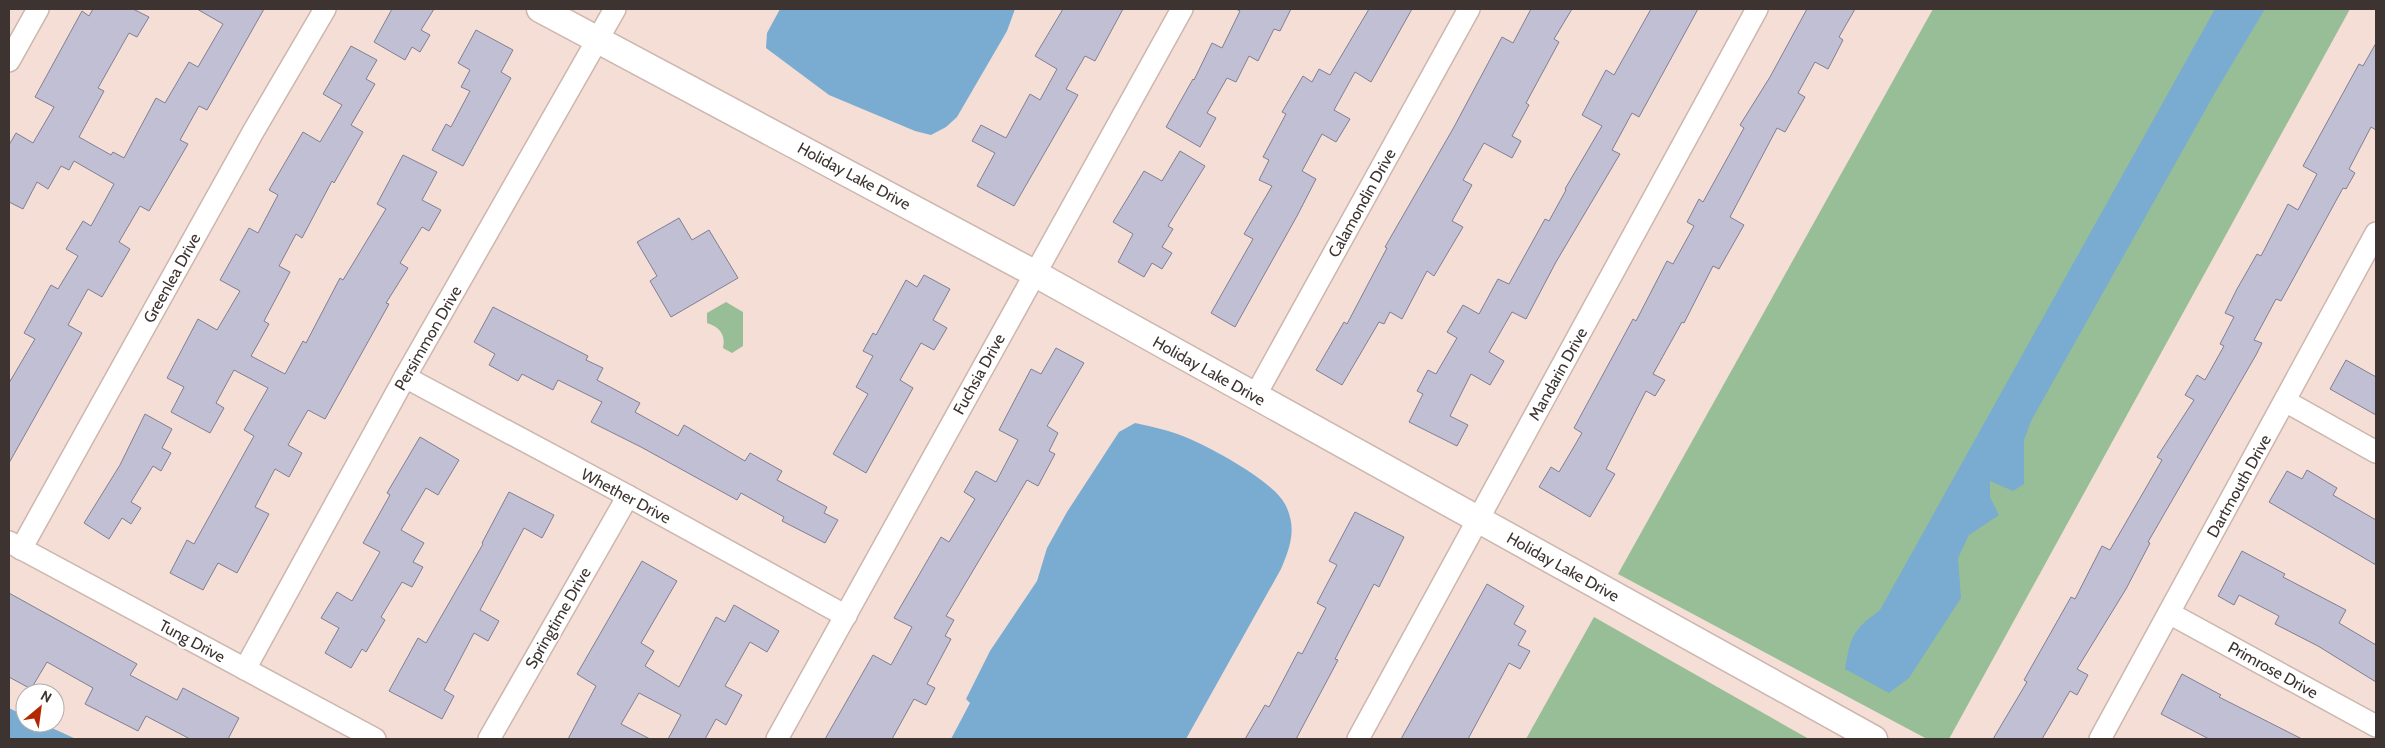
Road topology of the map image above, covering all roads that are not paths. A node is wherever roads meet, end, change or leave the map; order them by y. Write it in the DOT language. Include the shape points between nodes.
graph roads {
  1 [pos="38,9"];
  2 [pos="325,9"];
  3 [pos="540,9"];
  4 [pos="615,9"];
  5 [pos="1182,9"];
  6 [pos="1469,9"];
  7 [pos="1757,9"];
  8 [pos="598,40"];
  9 [pos="9,61"];
  10 [pos="2376,233"];
  11 [pos="1034,273"];
  12 [pos="405,377"];
  13 [pos="1255,396"];
  14 [pos="2285,401"];
  15 [pos="2376,452"];
  16 [pos="628,496"];
  17 [pos="1479,520"];
  18 [pos="15,546"];
  19 [pos="2169,613"];
  20 [pos="846,616"];
  21 [pos="245,670"];
  22 [pos="2376,726"];
  23 [pos="375,739"];
  24 [pos="489,739"];
  25 [pos="777,739"];
  26 [pos="1358,739"];
  27 [pos="1874,739"];
  28 [pos="2100,739"];
  1 -- 9 [label="street"];
  2 -- 18 [label="street, Greenlea Drive"];
  3 -- 8 [label="street, Holiday Lake Drive"];
  4 -- 8 [label="street, Persimmon Drive"];
  5 -- 11 [label="street, Fuchsia Drive"];
  6 -- 13 [label="street, Calamondin Drive"];
  7 -- 17 [label="street, Mandarin Drive"];
  8 -- 11 [label="street, Holiday Lake Drive"];
  8 -- 12 [label="street, Persimmon Drive"];
  10 -- 14 [label="street, Dartmouth Drive"];
  11 -- 13 [label="street, Holiday Lake Drive"];
  11 -- 20 [label="street, Fuchsia Drive"];
  12 -- 16 [label="street, Whether Drive"];
  12 -- 21 [label="street, Persimmon Drive"];
  13 -- 17 [label="street, Holiday Lake Drive"];
  14 -- 15 [label="street"];
  14 -- 19 [label="street, Dartmouth Drive"];
  16 -- 20 [label="street, Whether Drive"];
  16 -- 24 [label="street, Springtime Drive"];
  17 -- 26 [label="street, Mandarin Drive"];
  17 -- 27 [label="street, Holiday Lake Drive"];
  18 -- 21 [label="street, Tung Drive"];
  19 -- 22 [label="street, Primrose Drive"];
  19 -- 28 [label="street, Dartmouth Drive"];
  20 -- 25 [label="street, Fuchsia Drive"];
  21 -- 23 [label="street, Tung Drive"];
}
